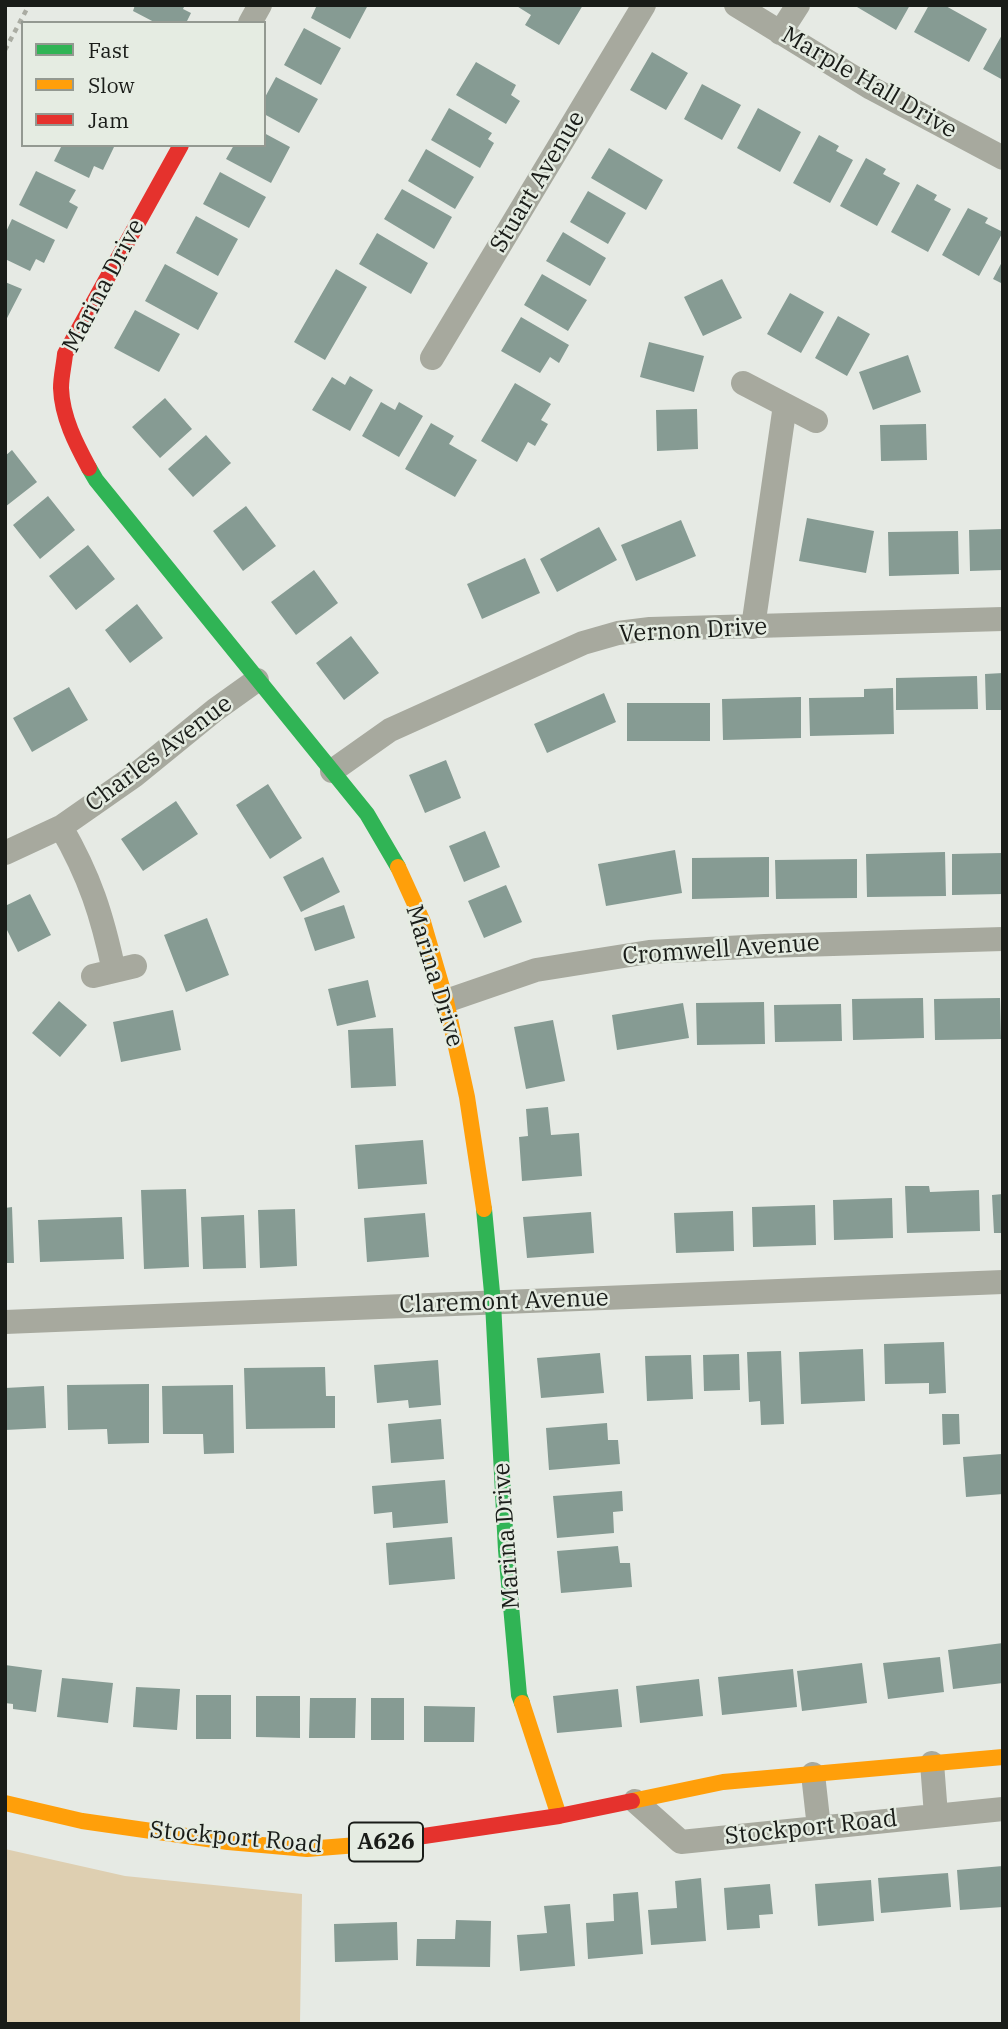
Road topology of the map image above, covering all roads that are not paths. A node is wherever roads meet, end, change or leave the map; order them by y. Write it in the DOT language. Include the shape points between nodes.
graph roads {
  1 [pos="260,5"];
  2 [pos="644,5"];
  3 [pos="736,5"];
  4 [pos="798,5"];
  5 [pos="251,21"];
  6 [pos="780,33"];
  7 [pos="180,147"];
  8 [pos="1003,158"];
  9 [pos="432,358"];
  10 [pos="743,383"];
  11 [pos="785,405"];
  12 [pos="816,421"];
  13 [pos="1003,619"];
  14 [pos="752,627"];
  15 [pos="257,680"];
  16 [pos="332,771"];
  17 [pos="61,827"];
  18 [pos="5,853"];
  19 [pos="1003,939"];
  20 [pos="114,971"];
  21 [pos="446,1001"];
  22 [pos="1003,1282"];
  23 [pos="493,1303"];
  24 [pos="5,1322"];
  25 [pos="1003,1757"];
  26 [pos="932,1763"];
  27 [pos="813,1774"];
  28 [pos="635,1801"];
  29 [pos="5,1802"];
  30 [pos="1003,1809"];
  31 [pos="936,1815"];
  32 [pos="559,1816"];
  33 [pos="819,1828"];
  1 -- 5 [label="street"];
  2 -- 9 [label="street, Stuart Avenue"];
  3 -- 6 [label="street, Marple Hall Drive"];
  4 -- 6 [label="street"];
  6 -- 8 [label="street, Marple Hall Drive"];
  7 -- 15 [label="street, Marina Drive" via="65,354 61,385 65,417 96,480"];
  10 -- 11 [label="street"];
  11 -- 12 [label="street"];
  11 -- 14 [label="street"];
  13 -- 14 [label="street, Vernon Drive"];
  14 -- 16 [label="street, Vernon Drive" via="650,629 583,643 390,730"];
  15 -- 16 [label="street, Marina Drive"];
  15 -- 17 [label="street, Charles Avenue"];
  16 -- 21 [label="street, Marina Drive" via="367,814 395,860 423,922"];
  17 -- 18 [label="street, Charles Avenue"];
  17 -- 20 [label="street, Charles Avenue" via="95,895"];
  19 -- 21 [label="street, Cromwell Avenue" via="649,952 536,970"];
  21 -- 23 [label="street, Marina Drive" via="484,1205"];
  22 -- 23 [label="street, Claremont Avenue"];
  23 -- 24 [label="street, Claremont Avenue"];
  23 -- 32 [label="street, Marina Drive" via="519,1695"];
  25 -- 26 [label="street, Stockport Road / A626"];
  26 -- 27 [label="street, Stockport Road / A626"];
  26 -- 31 [label="street"];
  27 -- 28 [label="street, Stockport Road / A626" via="723,1782"];
  27 -- 33 [label="street"];
  28 -- 32 [label="street, Stockport Road / A626"];
  28 -- 33 [label="street, Stockport Road" via="681,1842"];
  29 -- 32 [label="street, Stockport Road / A626" via="82,1821 307,1849 383,1843"];
  30 -- 31 [label="street, Stockport Road"];
  31 -- 33 [label="street, Stockport Road"];
}
